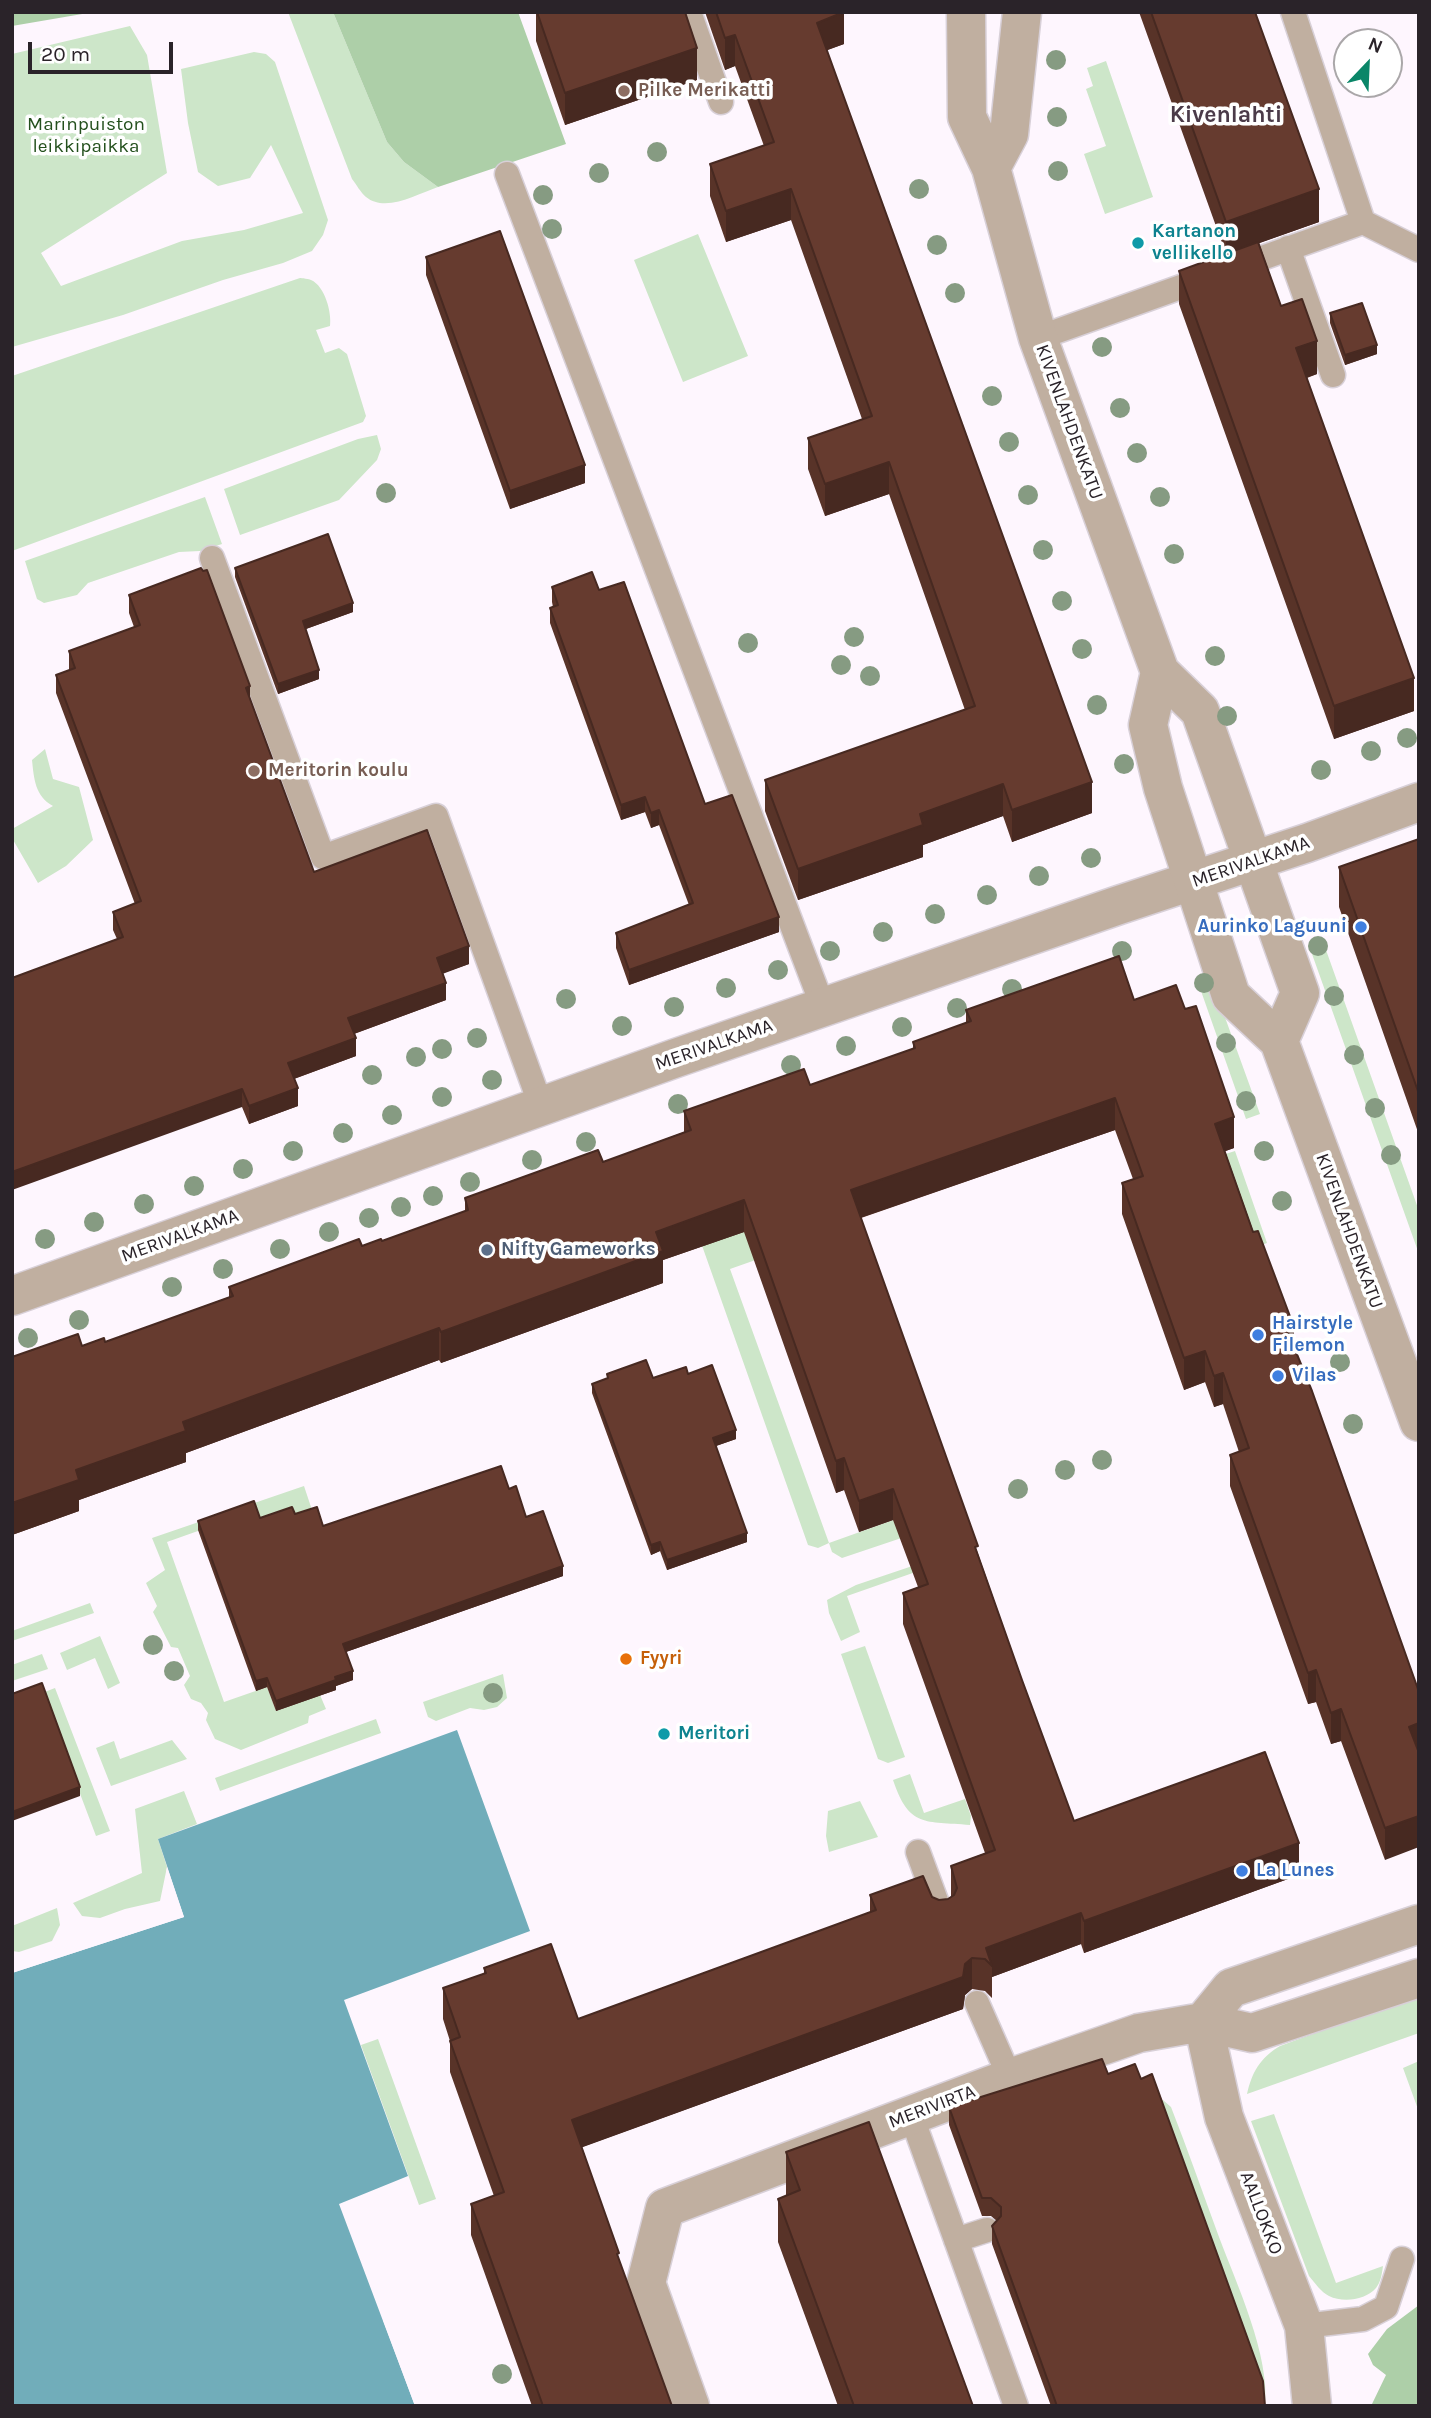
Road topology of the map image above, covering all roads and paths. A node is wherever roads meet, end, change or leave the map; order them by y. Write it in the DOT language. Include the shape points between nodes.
graph roads {
  1 [pos="689,12"];
  2 [pos="966,12"];
  3 [pos="1022,12"];
  4 [pos="1293,12"];
  5 [pos="721,102"];
  6 [pos="991,167"];
  7 [pos="507,174"];
  8 [pos="1363,222"];
  9 [pos="1288,248"];
  10 [pos="1419,250"];
  11 [pos="1038,338"];
  12 [pos="1333,375"];
  13 [pos="212,558"];
  14 [pos="1160,672"];
  15 [pos="1419,803"];
  16 [pos="1253,862"];
  17 [pos="1194,881"];
  18 [pos="823,1007"];
  19 [pos="1279,1041"];
  20 [pos="541,1106"];
  21 [pos="12,1296"];
  22 [pos="1419,1422"];
  23 [pos="918,1852"];
  24 [pos="942,1917"];
  25 [pos="1419,1924"];
  26 [pos="1419,1978"];
  27 [pos="977,2003"];
  28 [pos="1203,2022"];
  29 [pos="1010,2078"];
  30 [pos="911,2115"];
  31 [pos="987,2230"];
  32 [pos="956,2240"];
  33 [pos="1402,2259"];
  34 [pos="1304,2326"];
  35 [pos="690,2406"];
  36 [pos="1016,2406"];
  37 [pos="1312,2406"];
  1 -- 5 [label="lane"];
  2 -- 6 [label="street, KIVENLAHDENKATU" via="967,117"];
  3 -- 6 [label="street" via="1009,134"];
  4 -- 8 [label="lane"];
  6 -- 11 [label="street, KIVENLAHDENKATU"];
  7 -- 18 [label="lane"];
  8 -- 9 [label="lane"];
  8 -- 10 [label="lane"];
  9 -- 11 [label="lane"];
  9 -- 12 [label="lane"];
  11 -- 14 [label="street, KIVENLAHDENKATU"];
  13 -- 20 [label="lane" via="323,857 436,816"];
  14 -- 16 [label="street, KIVENLAHDENKATU" via="1200,711"];
  14 -- 17 [label="street, KIVENLAHDENKATU" via="1148,725"];
  15 -- 16 [label="street, MERIVALKAMA"];
  16 -- 17 [label="street, MERIVALKAMA"];
  16 -- 19 [label="street, KIVENLAHDENKATU" via="1300,993"];
  17 -- 18 [label="street, MERIVALKAMA"];
  17 -- 19 [label="street, KIVENLAHDENKATU" via="1231,996"];
  18 -- 20 [label="street, MERIVALKAMA"];
  19 -- 22 [label="street, KIVENLAHDENKATU"];
  20 -- 21 [label="street, MERIVALKAMA"];
  23 -- 24 [label="lane"];
  25 -- 28 [label="street" via="1231,1988"];
  26 -- 28 [label="street, MERIVIRTA" via="1252,2033"];
  27 -- 29 [label="lane"];
  28 -- 29 [label="street, MERIVIRTA" via="1139,2033"];
  28 -- 34 [label="street, AALLOKKO" via="1224,2117"];
  29 -- 30 [label="street, MERIVIRTA"];
  30 -- 32 [label="lane"];
  30 -- 35 [label="street, MERIVIRTA" via="665,2208 646,2283"];
  31 -- 32 [label="lane"];
  32 -- 36 [label="lane"];
  33 -- 34 [label="lane" via="1386,2307 1363,2319"];
  34 -- 37 [label="street, AALLOKKO"];
}
